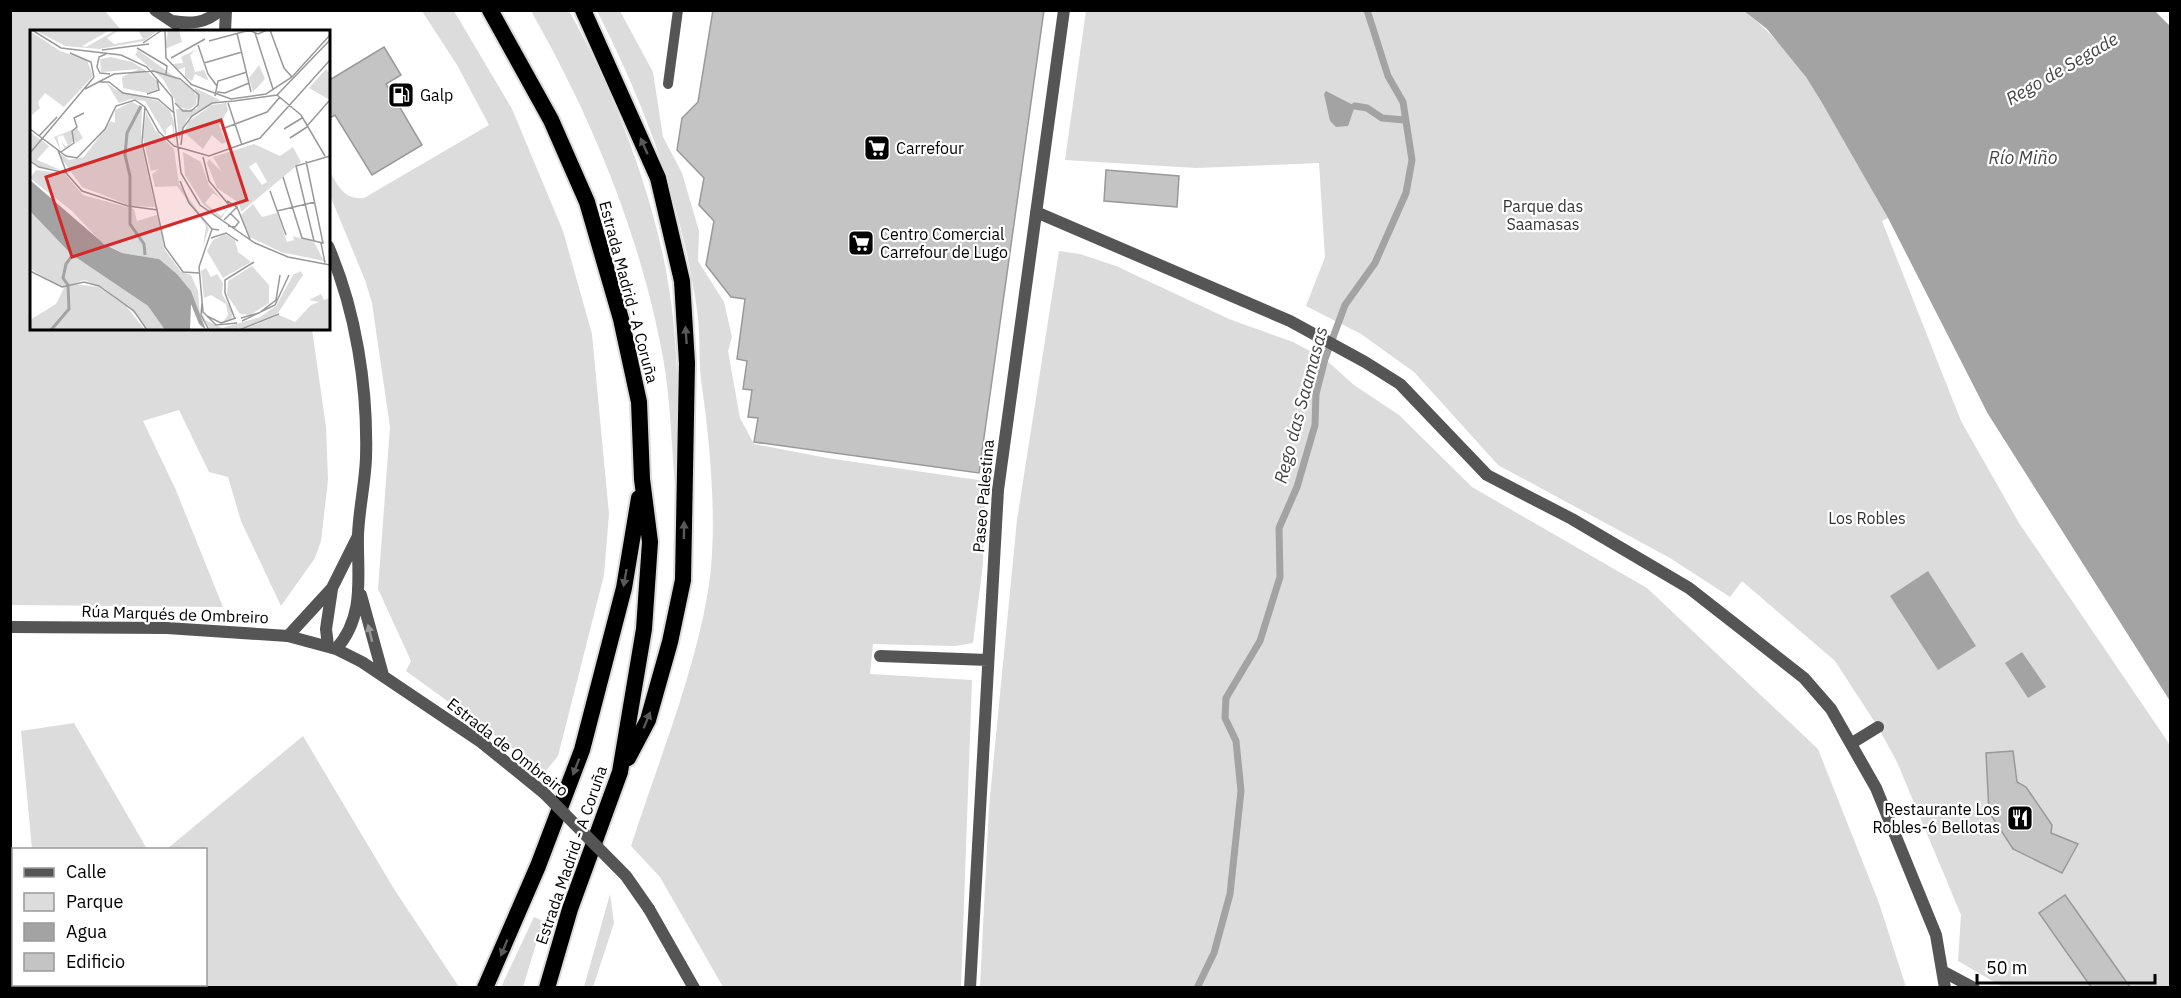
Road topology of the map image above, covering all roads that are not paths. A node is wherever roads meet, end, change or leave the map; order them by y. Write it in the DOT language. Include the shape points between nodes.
graph roads {
  1 [pos="155,10"];
  2 [pos="220,10"];
  3 [pos="226,10"];
  4 [pos="490,10"];
  5 [pos="583,10"];
  6 [pos="678,10"];
  7 [pos="1064,10"];
  8 [pos="172,21"];
  9 [pos="184,30"];
  10 [pos="225,30"];
  11 [pos="668,84"];
  12 [pos="1036,212"];
  13 [pos="330,252"];
  14 [pos="642,479"];
  15 [pos="358,535"];
  16 [pos="332,588"];
  17 [pos="360,590"];
  18 [pos="10,627"];
  19 [pos="288,636"];
  20 [pos="332,647"];
  21 [pos="880,656"];
  22 [pos="988,660"];
  23 [pos="383,675"];
  24 [pos="1878,728"];
  25 [pos="1852,742"];
  26 [pos="620,772"];
  27 [pos="1944,972"];
  28 [pos="485,987"];
  29 [pos="547,987"];
  30 [pos="694,987"];
  31 [pos="970,987"];
  32 [pos="1945,987"];
  33 [pos="1974,987"];
  1 -- 8 [label="street"];
  2 -- 8 [label="street" via="202,21"];
  3 -- 10 [label="street"];
  4 -- 14 [label="highway, Estrada Madrid - A Coruña" via="551,120 587,202 621,319 639,402"];
  26 -- 5 [label="highway, one-way" via="648,720 683,580 687,363 682,281 658,178"];
  6 -- 11 [label="lane"];
  7 -- 12 [label="street, Paseo Palestina"];
  8 -- 9 [label="street"];
  12 -- 22 [label="street, Paseo Palestina" via="998,490"];
  12 -- 25 [label="street" via="1290,321 1400,384 1487,475 1572,519 1689,588 1723,613 1804,678"];
  13 -- 15 [label="street" via="348,301 366,415"];
  14 -- 26 [label="highway, Estrada Madrid - A Coruña" via="650,542 644,629"];
  14 -- 28 [label="highway, one-way" via="624,588 582,750 538,866"];
  15 -- 16 [label="street"];
  15 -- 17 [label="street"];
  16 -- 19 [label="street"];
  16 -- 20 [label="street" via="326,629"];
  17 -- 20 [label="street" via="347,637"];
  23 -- 17 [label="street, one-way"];
  18 -- 19 [label="street, Rúa Marqués de Ombreiro" via="167,628"];
  19 -- 20 [label="street, Rúa Marqués de Ombreiro"];
  20 -- 23 [label="street, Estrada de Ombreiro"];
  21 -- 22 [label="street"];
  22 -- 31 [label="street, Paseo Palestina"];
  23 -- 30 [label="street, Estrada de Ombreiro, bridge" via="481,742 544,793 626,876"];
  24 -- 25 [label="street"];
  25 -- 27 [label="street" via="1898,837 1936,936"];
  26 -- 29 [label="highway, Estrada Madrid - A Coruña" via="570,909"];
  27 -- 32 [label="street"];
  27 -- 33 [label="street"];
}
